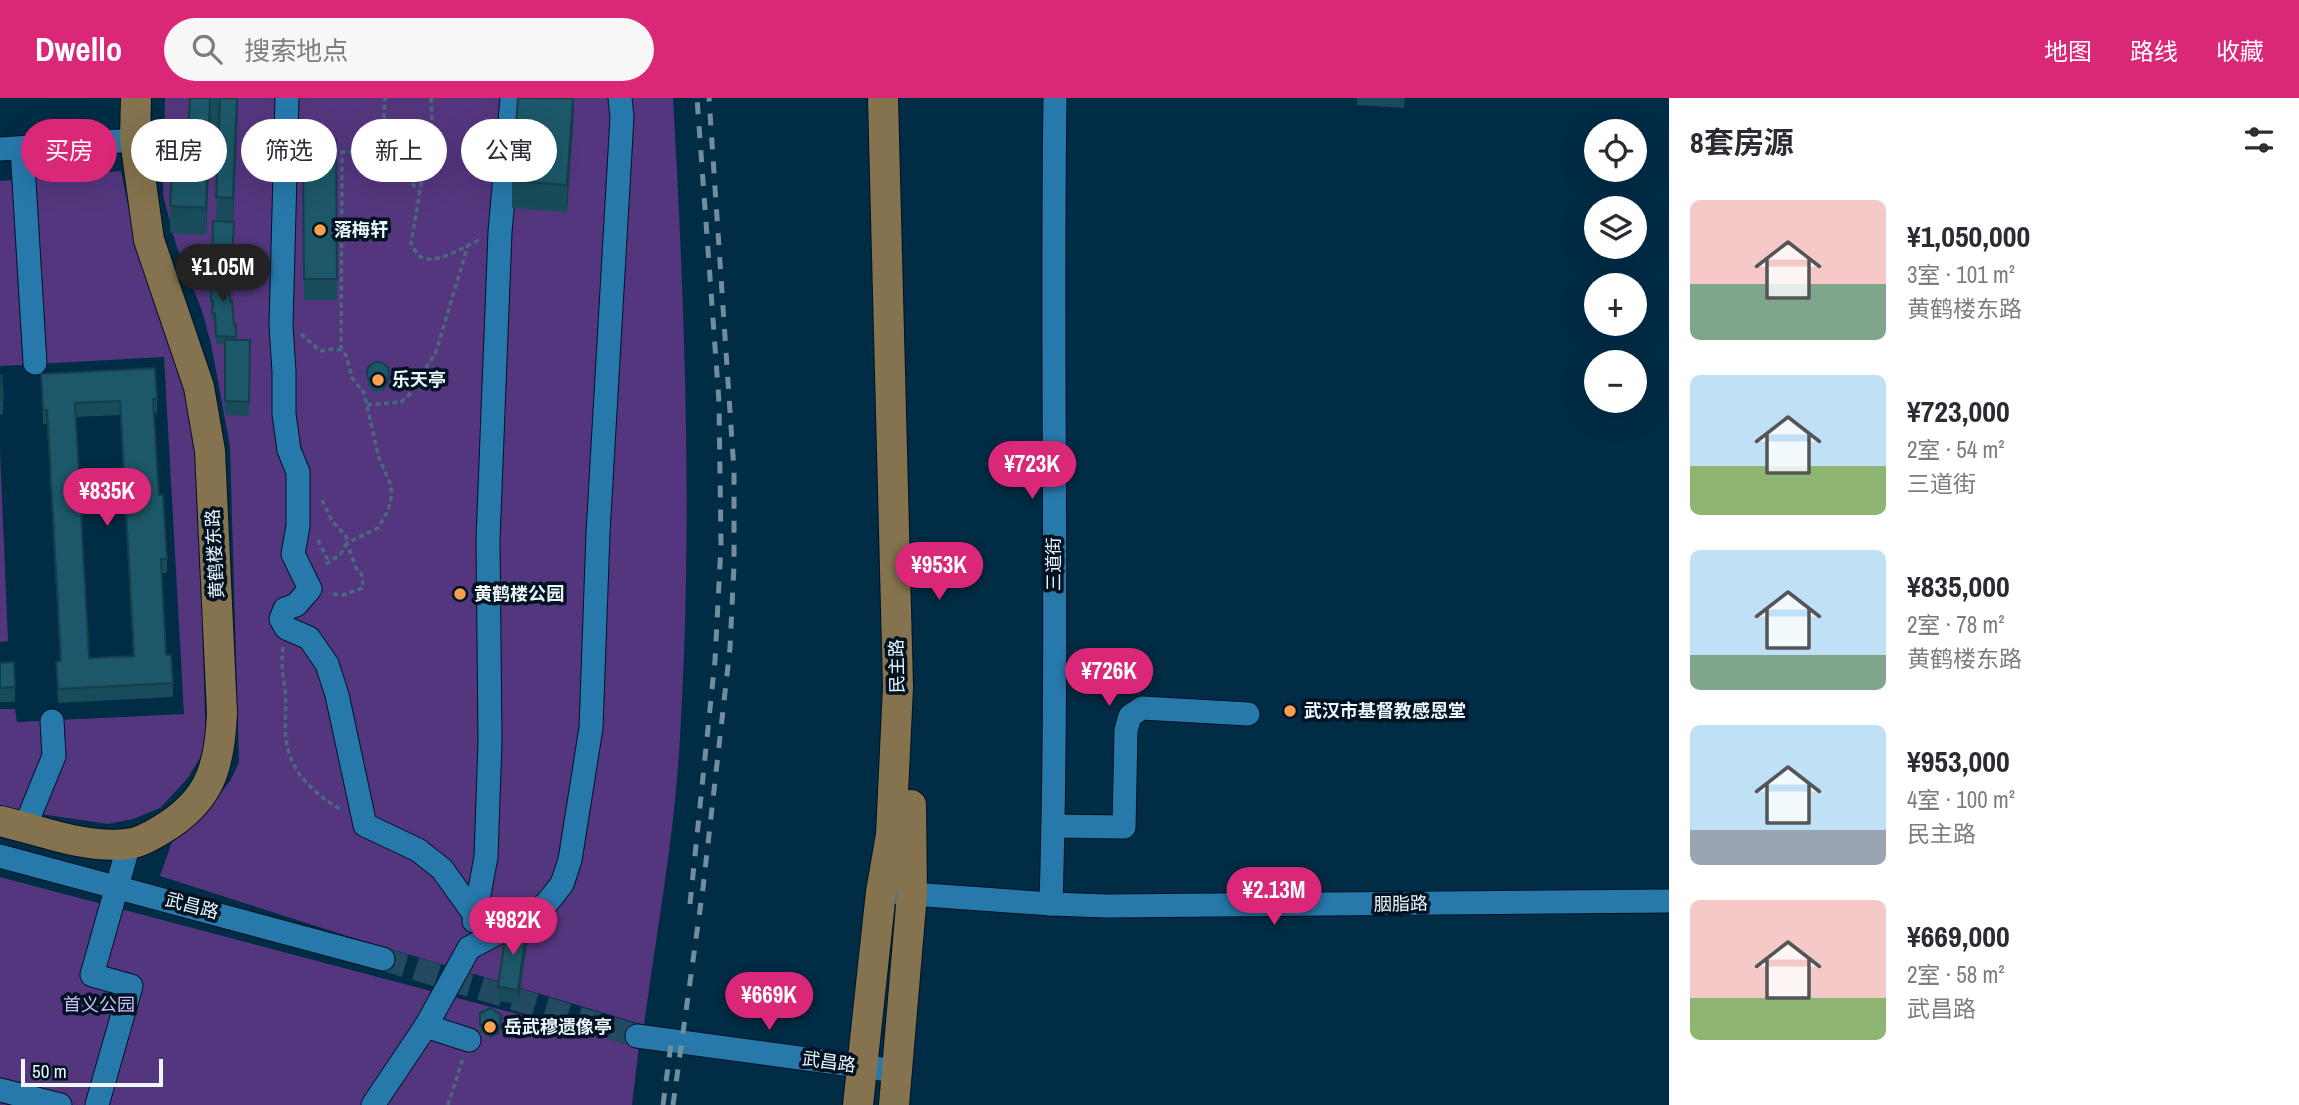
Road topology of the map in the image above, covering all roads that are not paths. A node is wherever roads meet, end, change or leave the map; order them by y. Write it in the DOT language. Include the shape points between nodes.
graph roads {
  1 [pos="136,98"];
  2 [pos="287,98"];
  3 [pos="512,98"];
  4 [pos="620,98"];
  5 [pos="883,98"];
  6 [pos="903,98"];
  7 [pos="1055,98"];
  8 [pos="136,119"];
  9 [pos="131,140"];
  10 [pos="11,148"];
  11 [pos="141,182"];
  12 [pos="34,363"];
  13 [pos="1248,714"];
  14 [pos="52,721"];
  15 [pos="13,824"];
  16 [pos="1053,826"];
  17 [pos="129,844"];
  18 [pos="0,856"];
  19 [pos="117,886"];
  20 [pos="881,892"];
  21 [pos="912,894"];
  22 [pos="1669,901"];
  23 [pos="1051,904"];
  24 [pos="475,915"];
  25 [pos="469,948"];
  26 [pos="383,959"];
  27 [pos="426,1026"];
  28 [pos="637,1036"];
  29 [pos="469,1040"];
  30 [pos="862,1067"];
  31 [pos="896,1070"];
  32 [pos="0,1090"];
  33 [pos="60,1105"];
  34 [pos="97,1105"];
  35 [pos="373,1105"];
  36 [pos="858,1105"];
  37 [pos="894,1105"];
  1 -- 8 [label="main road, 黄鹤楼东路"];
  2 -- 24 [label="street" via="281,325 284,414 289,450 298,472 293,554 305,580 296,605 285,608 281,619 286,628 309,638 327,664 365,825 418,850 442,869"];
  3 -- 24 [label="street" via="500,232 488,540 486,857"];
  4 -- 25 [label="street" via="591,729 570,860 562,884 547,903"];
  5 -- 20 [label="main road, 民主路" via="898,687 891,835"];
  6 -- 21 [label="main road, 民主路" via="915,686"];
  7 -- 16 [label="street, 三道街"];
  9 -- 10 [label="street"];
  10 -- 12 [label="street"];
  11 -- 17 [label="main road, 黄鹤楼东路" via="149,240 198,387 210,451 222,713 215,771 202,795 168,825"];
  13 -- 16 [label="street" via="1142,708 1130,716 1126,730 1125,827"];
  14 -- 15 [label="street" via="54,756"];
  15 -- 17 [label="main road, 黄鹤楼东路" via="77,840"];
  16 -- 23 [label="street, 三道街"];
  17 -- 19 [label="street"];
  18 -- 19 [label="street, 武昌路"];
  19 -- 26 [label="street, 武昌路"];
  19 -- 34 [label="street" via="92,975 131,986"];
  20 -- 21 [label="street, 胭脂路"];
  20 -- 30 [label="main road, 民主路"];
  21 -- 23 [label="street, 胭脂路"];
  21 -- 31 [label="main road, 民主路"];
  22 -- 23 [label="street, 胭脂路"];
  24 -- 25 [label="street"];
  25 -- 27 [label="street"];
  27 -- 29 [label="street"];
  27 -- 35 [label="street"];
  28 -- 30 [label="street, 武昌路"];
  30 -- 31 [label="street, 武昌路"];
  30 -- 36 [label="main road, 民主路"];
  31 -- 37 [label="main road, 民主路"];
  32 -- 33 [label="street"];
}
